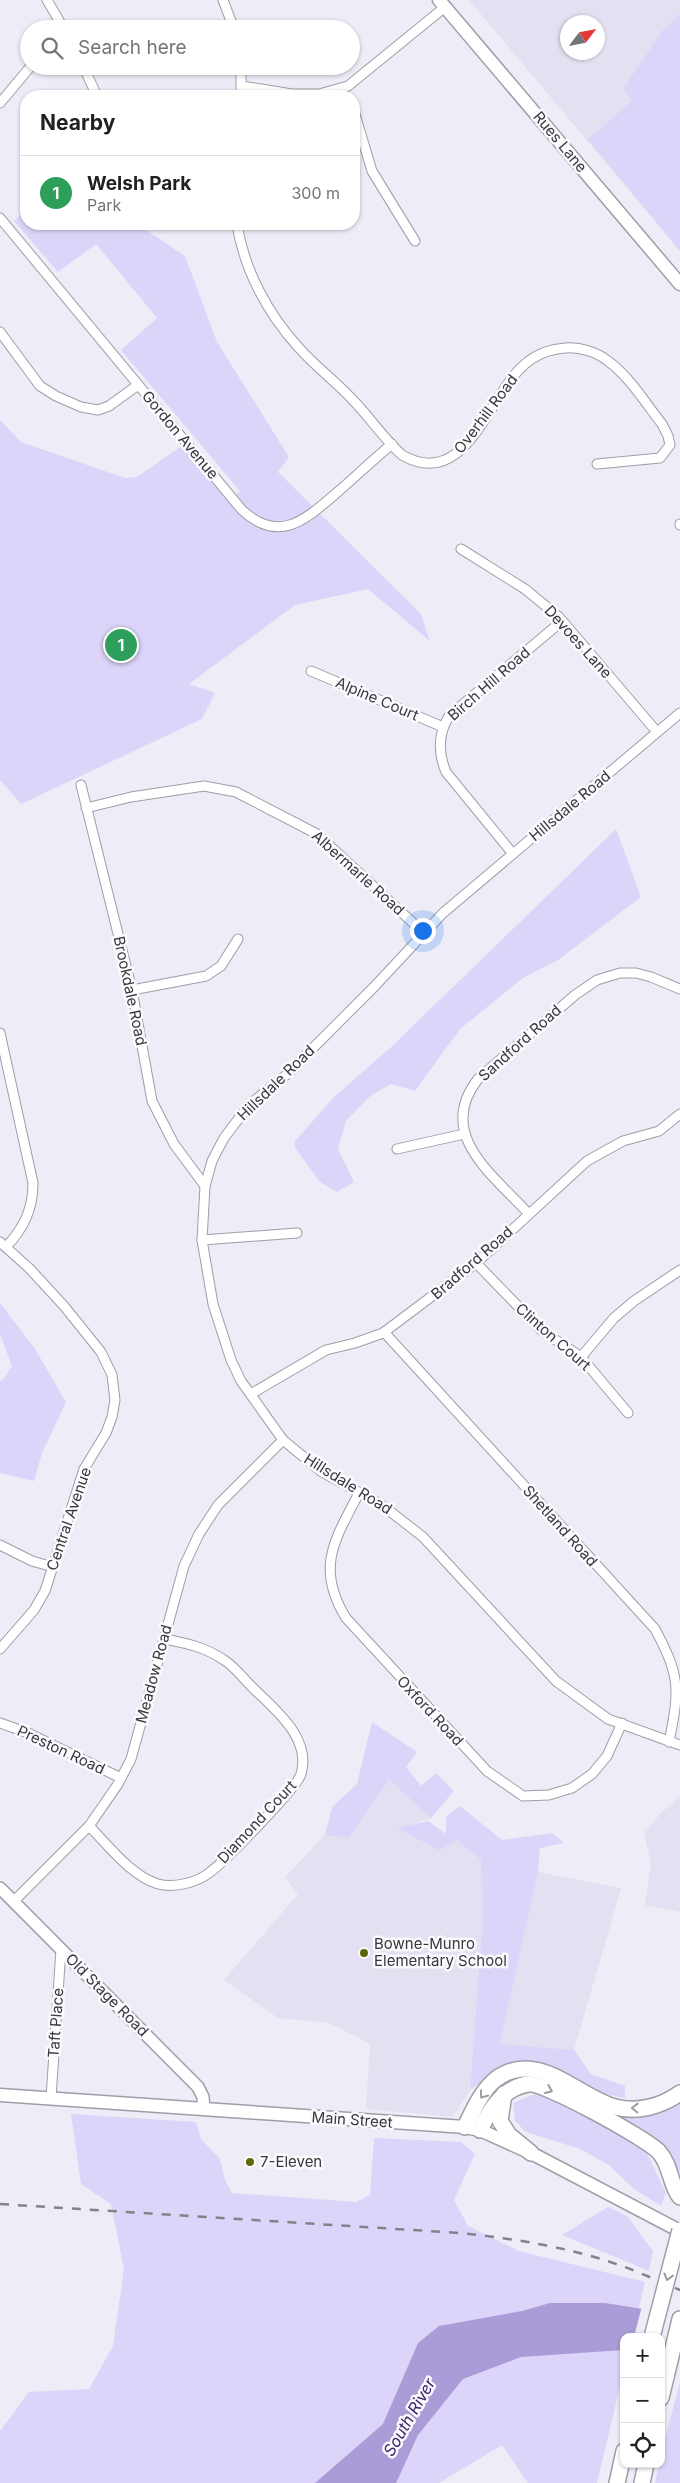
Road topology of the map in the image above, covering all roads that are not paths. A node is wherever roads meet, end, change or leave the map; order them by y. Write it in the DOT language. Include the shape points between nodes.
graph roads {
  1 [pos="47,0"];
  2 [pos="223,0"];
  3 [pos="442,4"];
  4 [pos="59,20"];
  5 [pos="231,20"];
  6 [pos="23,75"];
  7 [pos="87,75"];
  8 [pos="241,75"];
  9 [pos="242,86"];
  10 [pos="94,90"];
  11 [pos="242,90"];
  12 [pos="267,90"];
  13 [pos="349,90"];
  14 [pos="0,103"];
  15 [pos="360,130"];
  16 [pos="0,218"];
  17 [pos="238,230"];
  18 [pos="415,241"];
  19 [pos="680,284"];
  20 [pos="0,332"];
  21 [pos="138,385"];
  22 [pos="392,444"];
  23 [pos="597,464"];
  24 [pos="461,549"];
  25 [pos="562,621"];
  26 [pos="311,670"];
  27 [pos="680,713"];
  28 [pos="443,728"];
  29 [pos="657,732"];
  30 [pos="82,785"];
  31 [pos="86,808"];
  32 [pos="513,854"];
  33 [pos="425,934"];
  34 [pos="238,939"];
  35 [pos="680,989"];
  36 [pos="132,990"];
  37 [pos="0,1033"];
  38 [pos="680,1114"];
  39 [pos="464,1134"];
  40 [pos="397,1149"];
  41 [pos="205,1186"];
  42 [pos="528,1214"];
  43 [pos="297,1233"];
  44 [pos="202,1240"];
  45 [pos="3,1244"];
  46 [pos="476,1263"];
  47 [pos="680,1270"];
  48 [pos="384,1332"];
  49 [pos="581,1357"];
  50 [pos="251,1394"];
  51 [pos="628,1413"];
  52 [pos="283,1440"];
  53 [pos="358,1492"];
  54 [pos="0,1545"];
  55 [pos="53,1567"];
  56 [pos="164,1638"];
  57 [pos="0,1650"];
  58 [pos="0,1723"];
  59 [pos="622,1723"];
  60 [pos="669,1742"];
  61 [pos="680,1745"];
  62 [pos="121,1778"];
  63 [pos="89,1826"];
  64 [pos="0,1888"];
  65 [pos="14,1901"];
  66 [pos="61,1949"];
  67 [pos="680,2093"];
  68 [pos="504,2094"];
  69 [pos="0,2095"];
  70 [pos="51,2098"];
  71 [pos="204,2109"];
  72 [pos="465,2127"];
  73 [pos="480,2130"];
  74 [pos="531,2153"];
  75 [pos="680,2197"];
  76 [pos="680,2230"];
  77 [pos="680,2318"];
  78 [pos="653,2333"];
  79 [pos="665,2381"];
  80 [pos="620,2468"];
  81 [pos="645,2468"];
  82 [pos="617,2483"];
  83 [pos="642,2483"];
  1 -- 4 [label="street"];
  2 -- 5 [label="street"];
  3 -- 13 [label="street"];
  3 -- 19 [label="main road, Rues Lane"];
  6 -- 14 [label="street"];
  7 -- 10 [label="street"];
  8 -- 9 [label="street"];
  9 -- 11 [label="street"];
  9 -- 12 [label="street"];
  15 -- 18 [label="street" via="372,171"];
  16 -- 21 [label="street, Gordon Avenue"];
  17 -- 22 [label="street, Overhill Road" via="254,281 282,327"];
  20 -- 21 [label="street" via="40,386 81,407 98,410 109,406"];
  21 -- 22 [label="street, Gordon Avenue" via="242,510 268,526 289,526 308,517"];
  22 -- 23 [label="street, Overhill Road" via="402,455 420,463 434,464 452,458 466,445 526,364 544,353 571,348 598,354 610,362 662,424 668,436 670,445 660,458"];
  24 -- 25 [label="street, Devoes Lane" via="525,589"];
  25 -- 28 [label="street, Birch Hill Road" via="449,716"];
  25 -- 29 [label="street, Devoes Lane"];
  26 -- 28 [label="street, Alpine Court"];
  27 -- 29 [label="street, Hillsdale Road"];
  28 -- 32 [label="street, Birch Hill Road" via="440,755 446,772"];
  29 -- 32 [label="street, Hillsdale Road"];
  30 -- 31 [label="street, Brookdale Road"];
  31 -- 33 [label="street, Albermarle Road" via="131,797 204,786 236,792 317,834"];
  31 -- 36 [label="street, Brookdale Road"];
  32 -- 33 [label="street, Hillsdale Road" via="443,913"];
  33 -- 41 [label="street, Hillsdale Road" via="286,1075 249,1105 224,1138 212,1161"];
  34 -- 36 [label="street" via="221,966 206,976"];
  35 -- 39 [label="street, Sandford Road" via="636,973 612,975 590,983 478,1079 466,1099 462,1117"];
  36 -- 41 [label="street, Brookdale Road" via="152,1101 170,1139"];
  37 -- 45 [label="street" via="33,1183 27,1217 18,1233"];
  38 -- 42 [label="street, Bradford Road" via="659,1131 623,1141 598,1154"];
  39 -- 40 [label="street"];
  39 -- 42 [label="street, Sandford Road" via="472,1151"];
  41 -- 44 [label="street, Hillsdale Road"];
  42 -- 46 [label="street, Bradford Road"];
  43 -- 44 [label="street"];
  44 -- 50 [label="street, Hillsdale Road" via="221,1334 238,1374"];
  45 -- 55 [label="street, Central Avenue" via="64,1306 95,1344 114,1383 110,1425 84,1469"];
  46 -- 48 [label="street, Bradford Road"];
  46 -- 49 [label="street, Clinton Court" via="541,1330"];
  47 -- 49 [label="street" via="614,1318"];
  48 -- 50 [label="street, Bradford Road" via="326,1350"];
  48 -- 60 [label="street, Shetland Road" via="655,1629 672,1652 679,1670 680,1695"];
  49 -- 51 [label="street, Clinton Court"];
  50 -- 52 [label="street, Hillsdale Road"];
  52 -- 53 [label="street, Hillsdale Road" via="322,1472"];
  52 -- 56 [label="street, Meadow Road" via="218,1505 198,1534 184,1566"];
  53 -- 59 [label="street, Hillsdale Road" via="382,1505 422,1537 556,1681 608,1719"];
  53 -- 59 [label="street, Oxford Road" via="333,1544 329,1563 336,1602 346,1618 487,1771 523,1796 549,1795 572,1788 592,1774 608,1756"];
  54 -- 55 [label="street" via="32,1561"];
  55 -- 57 [label="street, Central Avenue" via="34,1610"];
  56 -- 62 [label="street, Meadow Road" via="131,1759"];
  56 -- 63 [label="street, Diamond Court" via="200,1646 226,1660 290,1725 302,1756 301,1774 293,1788 209,1874 183,1884 158,1884 138,1873"];
  58 -- 62 [label="street, Preston Road"];
  59 -- 60 [label="street, Hillsdale Road"];
  60 -- 61 [label="street, Hillsdale Road"];
  62 -- 63 [label="street, Meadow Road"];
  63 -- 65 [label="street, Meadow Road"];
  64 -- 65 [label="street, Old Stage Road"];
  65 -- 66 [label="street, Old Stage Road"];
  66 -- 70 [label="street, Taft Place"];
  66 -- 71 [label="street, Old Stage Road" via="198,2087"];
  67 -- 72 [label="highway, one-way" via="669,2101 640,2109 615,2106 549,2073 520,2069 495,2080 480,2097"];
  68 -- 73 [label="highway" via="490,2109"];
  68 -- 74 [label="highway" via="500,2121 509,2135"];
  68 -- 75 [label="highway, one-way" via="529,2083 548,2088 645,2140 660,2153"];
  69 -- 70 [label="main road, Main Street"];
  70 -- 71 [label="main road, Main Street"];
  71 -- 72 [label="main road, Main Street"];
  72 -- 73 [label="main road, Main Street"];
  73 -- 74 [label="main road, Main Street"];
  74 -- 76 [label="main road, Main Street"];
  76 -- 78 [label="highway, one-way, bridge"];
  77 -- 79 [label="highway"];
  80 -- 82 [label="highway"];
  81 -- 83 [label="highway"];
}
